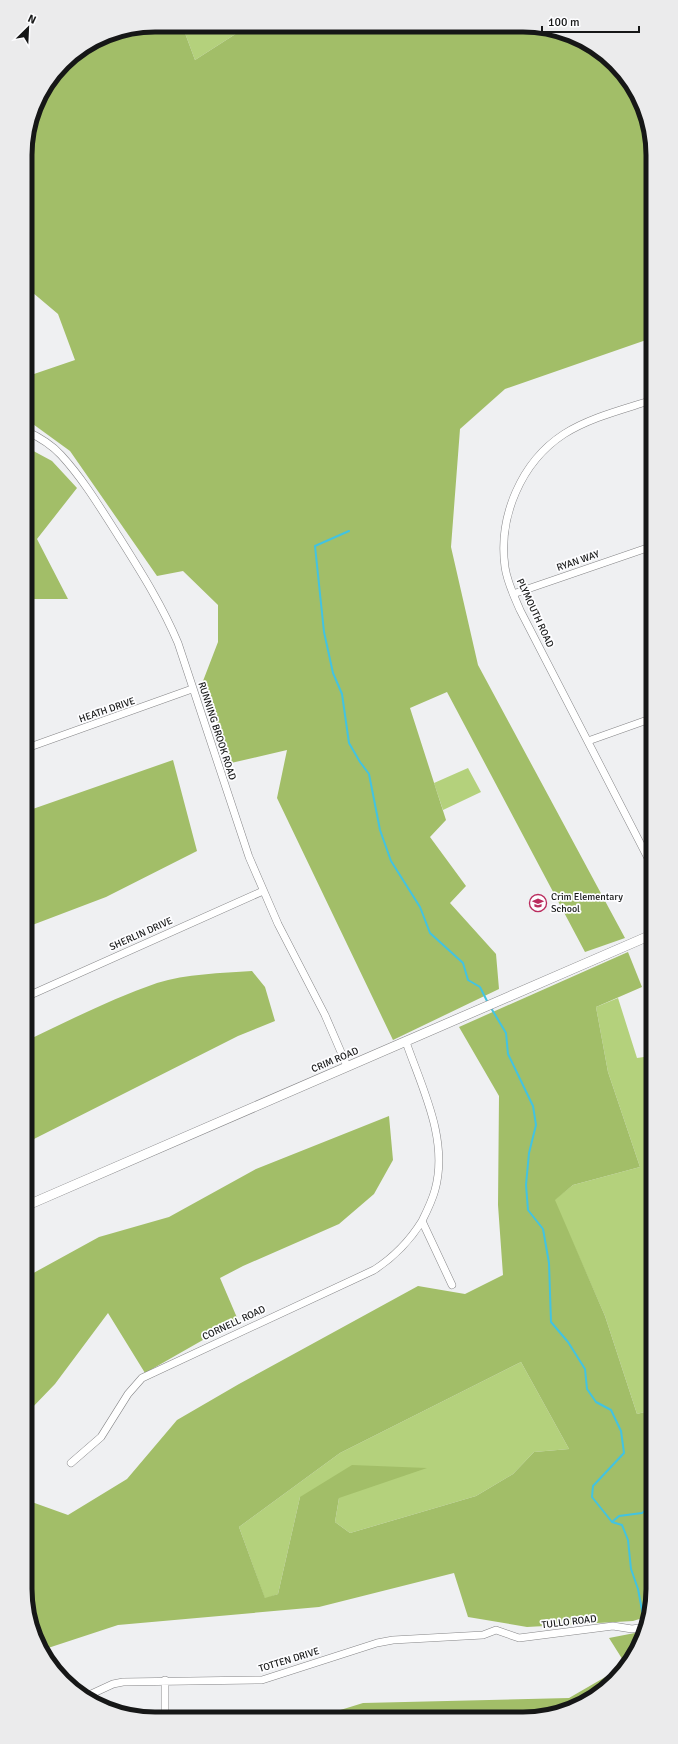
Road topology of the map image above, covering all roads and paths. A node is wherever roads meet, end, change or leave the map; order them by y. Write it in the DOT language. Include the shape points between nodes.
graph roads {
  1 [pos="646,402"];
  2 [pos="32,435"];
  3 [pos="646,548"];
  4 [pos="513,594"];
  5 [pos="192,689"];
  6 [pos="646,720"];
  7 [pos="588,741"];
  8 [pos="32,746"];
  9 [pos="646,854"];
  10 [pos="263,891"];
  11 [pos="646,937"];
  12 [pos="32,994"];
  13 [pos="406,1042"];
  14 [pos="347,1066"];
  15 [pos="32,1203"];
  16 [pos="422,1221"];
  17 [pos="452,1285"];
  18 [pos="71,1463"];
  19 [pos="639,1628"];
  20 [pos="496,1630"];
  21 [pos="165,1680"];
  22 [pos="92,1694"];
  23 [pos="165,1712"];
  1 -- 4 [label="street, PLYMOUTH ROAD" via="573,429 555,441 530,466 513,499 506,525 505,566"];
  2 -- 5 [label="street, RUNNING BROOK ROAD" via="60,454 92,495 167,617"];
  3 -- 4 [label="street, RYAN WAY"];
  4 -- 7 [label="street, PLYMOUTH ROAD"];
  5 -- 8 [label="street, HEATH DRIVE"];
  5 -- 10 [label="street, RUNNING BROOK ROAD"];
  6 -- 7 [label="street"];
  7 -- 9 [label="street, PLYMOUTH ROAD"];
  10 -- 12 [label="street, SHERLIN DRIVE"];
  10 -- 14 [label="street, RUNNING BROOK ROAD" via="325,1015"];
  11 -- 13 [label="street, CRIM ROAD"];
  13 -- 14 [label="street, CRIM ROAD"];
  13 -- 16 [label="street, CORNELL ROAD" via="432,1114 440,1163 436,1189"];
  14 -- 15 [label="street, CRIM ROAD"];
  16 -- 17 [label="street"];
  16 -- 18 [label="street, CORNELL ROAD" via="391,1260 374,1270 142,1378 128,1394 102,1437"];
  19 -- 20 [label="street, TULLO ROAD" via="613,1626 519,1638"];
  20 -- 21 [label="street, TOTTEN DRIVE" via="483,1635 377,1643 262,1680"];
  21 -- 22 [label="street, TOTTEN DRIVE" via="123,1682"];
  21 -- 23 [label="street"];
}
